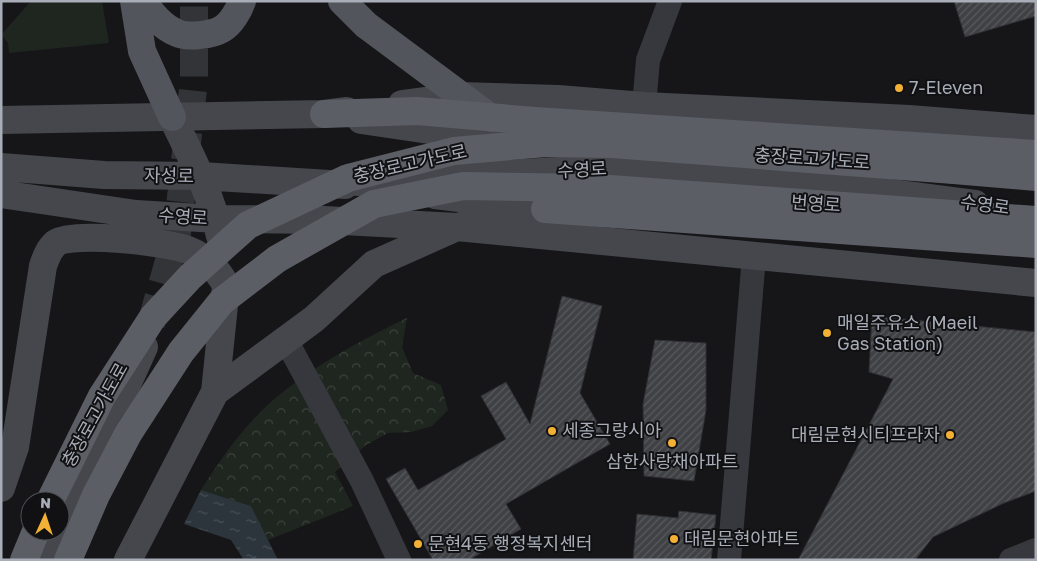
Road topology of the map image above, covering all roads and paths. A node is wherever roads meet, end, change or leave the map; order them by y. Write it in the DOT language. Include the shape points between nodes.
graph roads {
  1 [pos="134,1"];
  2 [pos="144,1"];
  3 [pos="242,1"];
  4 [pos="342,1"];
  5 [pos="670,1"];
  6 [pos="461,96"];
  7 [pos="644,106"];
  8 [pos="324,114"];
  9 [pos="172,117"];
  10 [pos="491,118"];
  11 [pos="1,120"];
  12 [pos="1036,129"];
  13 [pos="1036,154"];
  14 [pos="1,167"];
  15 [pos="201,176"];
  16 [pos="1036,177"];
  17 [pos="336,184"];
  18 [pos="1036,187"];
  19 [pos="597,188"];
  20 [pos="1,194"];
  21 [pos="545,209"];
  22 [pos="1036,212"];
  23 [pos="217,219"];
  24 [pos="1036,220"];
  25 [pos="457,228"];
  26 [pos="1036,244"];
  27 [pos="754,256"];
  28 [pos="1036,283"];
  29 [pos="226,285"];
  30 [pos="286,340"];
  31 [pos="144,347"];
  32 [pos="215,392"];
  33 [pos="1,488"];
  34 [pos="55,491"];
  35 [pos="32,541"];
  36 [pos="1036,550"];
  37 [pos="24,560"];
  38 [pos="48,560"];
  39 [pos="68,560"];
  40 [pos="128,560"];
  41 [pos="399,560"];
  42 [pos="729,560"];
  43 [pos="1011,560"];
  1 -- 9 [label="main road" via="142,51"];
  2 -- 3 [label="main road" via="154,17 178,34 199,35 223,29 239,10"];
  4 -- 6 [label="main road" via="366,25"];
  5 -- 7 [label="street" via="648,60"];
  6 -- 7 [label="main road"];
  6 -- 8 [label="main road"];
  6 -- 10 [label="main road"];
  7 -- 12 [label="main road" via="909,119"];
  8 -- 9 [label="main road"];
  8 -- 10 [label="highway" via="416,111"];
  8 -- 18 [label="main road, 수영로" via="572,152"];
  9 -- 11 [label="main road"];
  9 -- 15 [label="main road"];
  10 -- 13 [label="highway"];
  14 -- 15 [label="main road, 자성로"];
  15 -- 17 [label="main road, 자성로"];
  15 -- 23 [label="main road"];
  16 -- 34 [label="highway, 충장로고가도로, bridge" via="612,144 546,142 454,151 348,178 248,225 190,277 153,317 102,396"];
  17 -- 21 [label="main road"];
  17 -- 22 [label="main road, 수영로" via="616,168 875,191"];
  19 -- 24 [label="highway, 번영로"];
  19 -- 39 [label="highway, 충장로고가도로, bridge" via="462,186 374,204 277,258 222,301 181,352 128,434"];
  20 -- 23 [label="main road, 수영로" via="136,214"];
  21 -- 25 [label="main road"];
  21 -- 26 [label="highway"];
  23 -- 25 [label="main road, 수영로" via="324,220"];
  23 -- 29 [label="main road" via="227,268"];
  25 -- 27 [label="main road, 수영로"];
  25 -- 30 [label="main road" via="374,264"];
  27 -- 28 [label="main road, 수영로"];
  27 -- 42 [label="street"];
  29 -- 32 [label="main road"];
  29 -- 33 [label="main road" via="212,264 188,250 164,243 76,236 57,242 48,252 43,266 15,447"];
  30 -- 32 [label="main road"];
  30 -- 41 [label="street" via="362,481"];
  31 -- 38 [label="main road"];
  32 -- 40 [label="main road"];
  35 -- 37 [label="highway"];
  36 -- 43 [label="street"];
}
